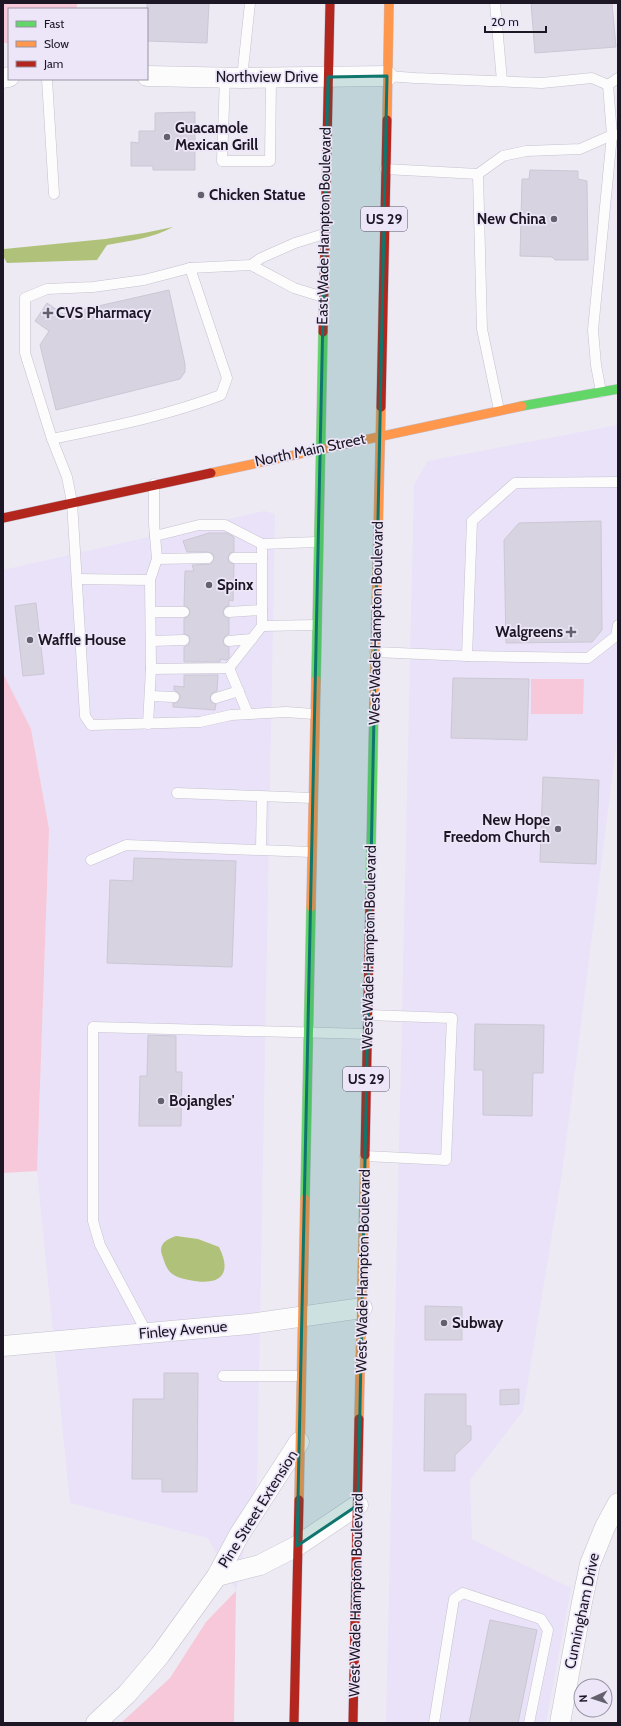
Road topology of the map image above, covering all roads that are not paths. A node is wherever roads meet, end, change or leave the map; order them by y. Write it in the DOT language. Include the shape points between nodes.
graph roads {
  1 [pos="250,3"];
  2 [pos="330,3"];
  3 [pos="389,3"];
  4 [pos="495,3"];
  5 [pos="148,76"];
  6 [pos="387,76"];
  7 [pos="328,77"];
  8 [pos="233,78"];
  9 [pos="271,78"];
  10 [pos="618,78"];
  11 [pos="47,80"];
  12 [pos="502,81"];
  13 [pos="608,85"];
  14 [pos="615,135"];
  15 [pos="385,169"];
  16 [pos="478,174"];
  17 [pos="54,194"];
  18 [pos="324,234"];
  19 [pos="251,265"];
  20 [pos="190,268"];
  21 [pos="323,297"];
  22 [pos="618,390"];
  23 [pos="601,392"];
  24 [pos="499,410"];
  25 [pos="380,436"];
  26 [pos="52,439"];
  27 [pos="319,448"];
  28 [pos="618,482"];
  29 [pos="154,484"];
  30 [pos="72,502"];
  31 [pos="3,518"];
  32 [pos="155,536"];
  33 [pos="317,542"];
  34 [pos="262,544"];
  35 [pos="208,558"];
  36 [pos="234,558"];
  37 [pos="262,558"];
  38 [pos="157,559"];
  39 [pos="77,579"];
  40 [pos="150,580"];
  41 [pos="262,610"];
  42 [pos="151,612"];
  43 [pos="184,612"];
  44 [pos="229,612"];
  45 [pos="316,625"];
  46 [pos="618,625"];
  47 [pos="262,626"];
  48 [pos="252,639"];
  49 [pos="184,640"];
  50 [pos="151,641"];
  51 [pos="229,641"];
  52 [pos="375,652"];
  53 [pos="467,656"];
  54 [pos="229,668"];
  55 [pos="151,669"];
  56 [pos="239,691"];
  57 [pos="150,696"];
  58 [pos="174,697"];
  59 [pos="216,698"];
  60 [pos="248,714"];
  61 [pos="314,714"];
  62 [pos="148,724"];
  63 [pos="177,793"];
  64 [pos="262,797"];
  65 [pos="312,798"];
  66 [pos="261,850"];
  67 [pos="311,852"];
  68 [pos="91,860"];
  69 [pos="368,1015"];
  70 [pos="308,1032"];
  71 [pos="367,1034"];
  72 [pos="365,1156"];
  73 [pos="362,1308"];
  74 [pos="302,1316"];
  75 [pos="147,1333"];
  76 [pos="3,1346"];
  77 [pos="223,1376"];
  78 [pos="300,1376"];
  79 [pos="299,1442"];
  80 [pos="618,1503"];
  81 [pos="358,1505"];
  82 [pos="297,1546"];
  83 [pos="217,1576"];
  84 [pos="96,1723"];
  85 [pos="294,1723"];
  86 [pos="354,1723"];
  87 [pos="434,1723"];
  88 [pos="529,1723"];
  89 [pos="560,1723"];
  1 -- 8 [label="lane"];
  2 -- 7 [label="main road, East Wade Hampton Boulevard"];
  3 -- 6 [label="main road, US 29"];
  4 -- 12 [label="lane"];
  5 -- 8 [label="street, Northview Drive"];
  6 -- 7 [label="street, Northview Drive"];
  6 -- 12 [label="lane"];
  6 -- 15 [label="main road, US 29"];
  7 -- 9 [label="street, Northview Drive"];
  7 -- 18 [label="main road, East Wade Hampton Boulevard"];
  8 -- 9 [label="street, Northview Drive"];
  8 -- 9 [label="lane" via="222,161 270,162"];
  10 -- 13 [label="lane"];
  11 -- 17 [label="lane"];
  12 -- 13 [label="lane" via="542,83 592,78"];
  13 -- 14 [label="lane"];
  14 -- 16 [label="lane" via="580,149 526,151 503,156"];
  14 -- 23 [label="lane" via="593,330"];
  15 -- 16 [label="lane"];
  15 -- 25 [label="main road, US 29"];
  16 -- 24 [label="lane" via="482,329"];
  18 -- 19 [label="lane" via="288,246"];
  18 -- 21 [label="main road, East Wade Hampton Boulevard"];
  19 -- 20 [label="lane"];
  19 -- 21 [label="lane" via="294,288"];
  20 -- 26 [label="lane" via="227,378 221,395 189,407"];
  20 -- 26 [label="lane" via="144,280 93,288 47,289 26,298 25,353"];
  21 -- 27 [label="main road, East Wade Hampton Boulevard"];
  22 -- 23 [label="main road, North Main Street"];
  23 -- 24 [label="main road, North Main Street"];
  24 -- 25 [label="main road, North Main Street"];
  25 -- 27 [label="main road, North Main Street"];
  25 -- 52 [label="main road, West Wade Hampton Boulevard / US 29"];
  26 -- 30 [label="lane" via="67,477"];
  27 -- 29 [label="main road, North Main Street"];
  27 -- 33 [label="main road"];
  28 -- 53 [label="lane" via="515,483 472,521"];
  29 -- 30 [label="main road, North Main Street"];
  29 -- 32 [label="lane"];
  30 -- 31 [label="main road, North Main Street"];
  30 -- 39 [label="lane"];
  32 -- 34 [label="lane" via="199,525 225,525"];
  32 -- 38 [label="lane"];
  33 -- 34 [label="lane"];
  33 -- 45 [label="main road"];
  34 -- 37 [label="lane"];
  35 -- 38 [label="lane"];
  36 -- 37 [label="lane"];
  37 -- 41 [label="lane"];
  38 -- 40 [label="lane"];
  39 -- 40 [label="lane"];
  39 -- 62 [label="lane" via="85,716 91,725"];
  40 -- 42 [label="lane"];
  41 -- 44 [label="lane"];
  41 -- 47 [label="lane"];
  42 -- 43 [label="lane"];
  42 -- 50 [label="lane"];
  45 -- 47 [label="lane"];
  45 -- 61 [label="main road"];
  46 -- 53 [label="lane" via="616,636 588,658"];
  47 -- 48 [label="lane"];
  48 -- 51 [label="lane"];
  48 -- 54 [label="lane"];
  49 -- 50 [label="lane"];
  50 -- 55 [label="lane"];
  52 -- 53 [label="lane"];
  52 -- 69 [label="main road, West Wade Hampton Boulevard / US 29"];
  54 -- 55 [label="lane"];
  54 -- 56 [label="lane"];
  55 -- 57 [label="lane"];
  56 -- 59 [label="lane"];
  56 -- 60 [label="lane"];
  57 -- 58 [label="lane"];
  57 -- 62 [label="lane"];
  60 -- 61 [label="lane"];
  60 -- 62 [label="lane" via="200,722"];
  61 -- 65 [label="main road"];
  63 -- 64 [label="lane"];
  64 -- 65 [label="lane"];
  64 -- 66 [label="lane"];
  65 -- 67 [label="main road"];
  66 -- 67 [label="lane"];
  66 -- 68 [label="lane" via="126,845"];
  67 -- 70 [label="main road"];
  69 -- 71 [label="main road, West Wade Hampton Boulevard / US 29"];
  69 -- 72 [label="lane" via="452,1018 446,1160"];
  70 -- 71 [label="lane"];
  70 -- 74 [label="main road"];
  70 -- 75 [label="lane" via="93,1027 93,1221 100,1245"];
  71 -- 72 [label="main road, West Wade Hampton Boulevard / US 29"];
  72 -- 73 [label="main road, West Wade Hampton Boulevard / US 29"];
  73 -- 74 [label="street, Finley Avenue"];
  73 -- 81 [label="main road, West Wade Hampton Boulevard / US 29"];
  74 -- 75 [label="street, Finley Avenue" via="249,1324"];
  74 -- 78 [label="main road"];
  75 -- 76 [label="street, Finley Avenue"];
  77 -- 78 [label="lane"];
  78 -- 79 [label="main road"];
  79 -- 82 [label="main road"];
  79 -- 83 [label="street, Pine Street Extension" via="238,1535"];
  80 -- 89 [label="street, Cunningham Drive" via="590,1564"];
  81 -- 82 [label="street, Pine Street Extension"];
  81 -- 86 [label="main road, West Wade Hampton Boulevard / US 29"];
  82 -- 83 [label="street, Pine Street Extension" via="260,1565"];
  82 -- 85 [label="main road"];
  83 -- 84 [label="street, Pine Street Extension" via="160,1654 127,1694"];
  87 -- 88 [label="lane" via="454,1599 463,1593 542,1619 548,1630"];
}
